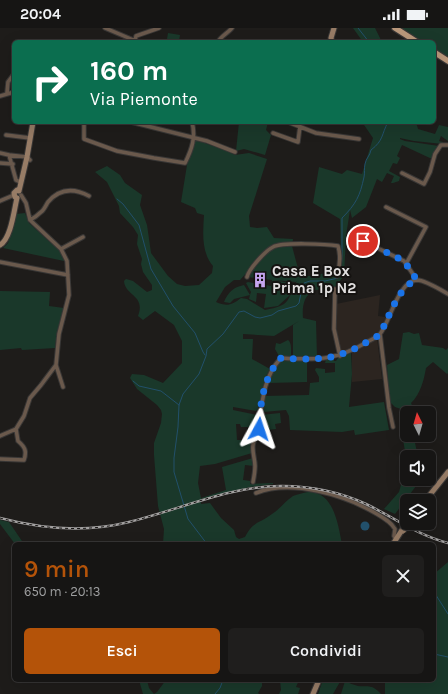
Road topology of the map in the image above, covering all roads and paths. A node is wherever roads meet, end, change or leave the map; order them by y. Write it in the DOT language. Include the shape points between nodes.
graph roads {
  1 [pos="106,28"];
  2 [pos="159,28"];
  3 [pos="232,28"];
  4 [pos="334,28"];
  5 [pos="388,28"];
  6 [pos="395,28"];
  7 [pos="400,32"];
  8 [pos="132,40"];
  9 [pos="136,40"];
  10 [pos="218,40"];
  11 [pos="332,40"];
  12 [pos="414,40"];
  13 [pos="436,53"];
  14 [pos="448,61"];
  15 [pos="12,77"];
  16 [pos="12,92"];
  17 [pos="7,93"];
  18 [pos="0,96"];
  19 [pos="33,124"];
  20 [pos="84,124"];
  21 [pos="139,124"];
  22 [pos="193,124"];
  23 [pos="294,124"];
  24 [pos="300,126"];
  25 [pos="273,133"];
  26 [pos="6,135"];
  27 [pos="30,138"];
  28 [pos="194,138"];
  29 [pos="359,139"];
  30 [pos="448,145"];
  31 [pos="235,152"];
  32 [pos="0,153"];
  33 [pos="9,155"];
  34 [pos="28,158"];
  35 [pos="0,162"];
  36 [pos="13,164"];
  37 [pos="402,173"];
  38 [pos="20,182"];
  39 [pos="18,195"];
  40 [pos="89,196"];
  41 [pos="0,201"];
  42 [pos="386,208"];
  43 [pos="30,220"];
  44 [pos="83,237"];
  45 [pos="363,241"];
  46 [pos="0,245"];
  47 [pos="61,249"];
  48 [pos="0,262"];
  49 [pos="406,264"];
  50 [pos="68,275"];
  51 [pos="337,276"];
  52 [pos="247,277"];
  53 [pos="417,280"];
  54 [pos="335,289"];
  55 [pos="448,294"];
  56 [pos="380,334"];
  57 [pos="340,356"];
  58 [pos="56,364"];
  59 [pos="63,387"];
  60 [pos="393,427"];
  61 [pos="16,429"];
  62 [pos="0,436"];
  63 [pos="0,459"];
  64 [pos="448,472"];
  65 [pos="253,482"];
  66 [pos="256,493"];
  67 [pos="431,494"];
  68 [pos="402,530"];
  69 [pos="395,542"];
  70 [pos="318,682"];
  71 [pos="313,694"];
  1 -- 8 [label="street"];
  2 -- 9 [label="street" via="136,36"];
  3 -- 10 [label="street"];
  4 -- 11 [label="street"];
  5 -- 7 [label="main road"];
  6 -- 7 [label="main road"];
  7 -- 12 [label="main road"];
  13 -- 14 [label="main road"];
  15 -- 17 [label="street" via="8,82"];
  16 -- 17 [label="street"];
  17 -- 18 [label="street"];
  19 -- 27 [label="street"];
  20 -- 28 [label="street" via="84,139 117,150 186,163"];
  21 -- 28 [label="street"];
  22 -- 28 [label="street"];
  23 -- 24 [label="street"];
  24 -- 25 [label="street" via="298,142"];
  24 -- 29 [label="street" via="316,133"];
  26 -- 27 [label="street"];
  27 -- 34 [label="street"];
  28 -- 31 [label="street"];
  30 -- 37 [label="street" via="441,145 437,149 424,184"];
  32 -- 33 [label="street"];
  33 -- 34 [label="street"];
  33 -- 36 [label="street"];
  34 -- 38 [label="street"];
  35 -- 36 [label="street"];
  36 -- 38 [label="street" via="16,180"];
  38 -- 39 [label="street"];
  39 -- 41 [label="street"];
  39 -- 43 [label="street" via="26,203"];
  39 -- 46 [label="street" via="8,236"];
  40 -- 43 [label="street" via="72,190 61,192 52,197 41,212"];
  42 -- 49 [label="street" via="426,227"];
  43 -- 47 [label="street"];
  44 -- 47 [label="street"];
  45 -- 49 [label="street"];
  47 -- 50 [label="street" via="67,262"];
  48 -- 50 [label="street"];
  49 -- 53 [label="street"];
  50 -- 58 [label="street" via="69,295 59,334"];
  51 -- 52 [label="street" via="340,266 338,246 303,244 274,246 266,251"];
  53 -- 55 [label="street"];
  53 -- 56 [label="street" via="410,282 403,290"];
  54 -- 57 [label="street" via="334,329"];
  56 -- 57 [label="street"];
  56 -- 60 [label="street"];
  57 -- 65 [label="street" via="308,360 281,358 274,365 268,377 259,429 253,444"];
  58 -- 59 [label="street"];
  58 -- 61 [label="street" via="30,398"];
  61 -- 62 [label="street"];
  61 -- 63 [label="street" via="18,441 26,449 24,460"];
  64 -- 67 [label="street"];
  66 -- 69 [label="street" via="282,488 313,490 342,497 356,502 390,522 395,528"];
  68 -- 69 [label="street, bridge"];
  70 -- 71 [label="street"];
}
